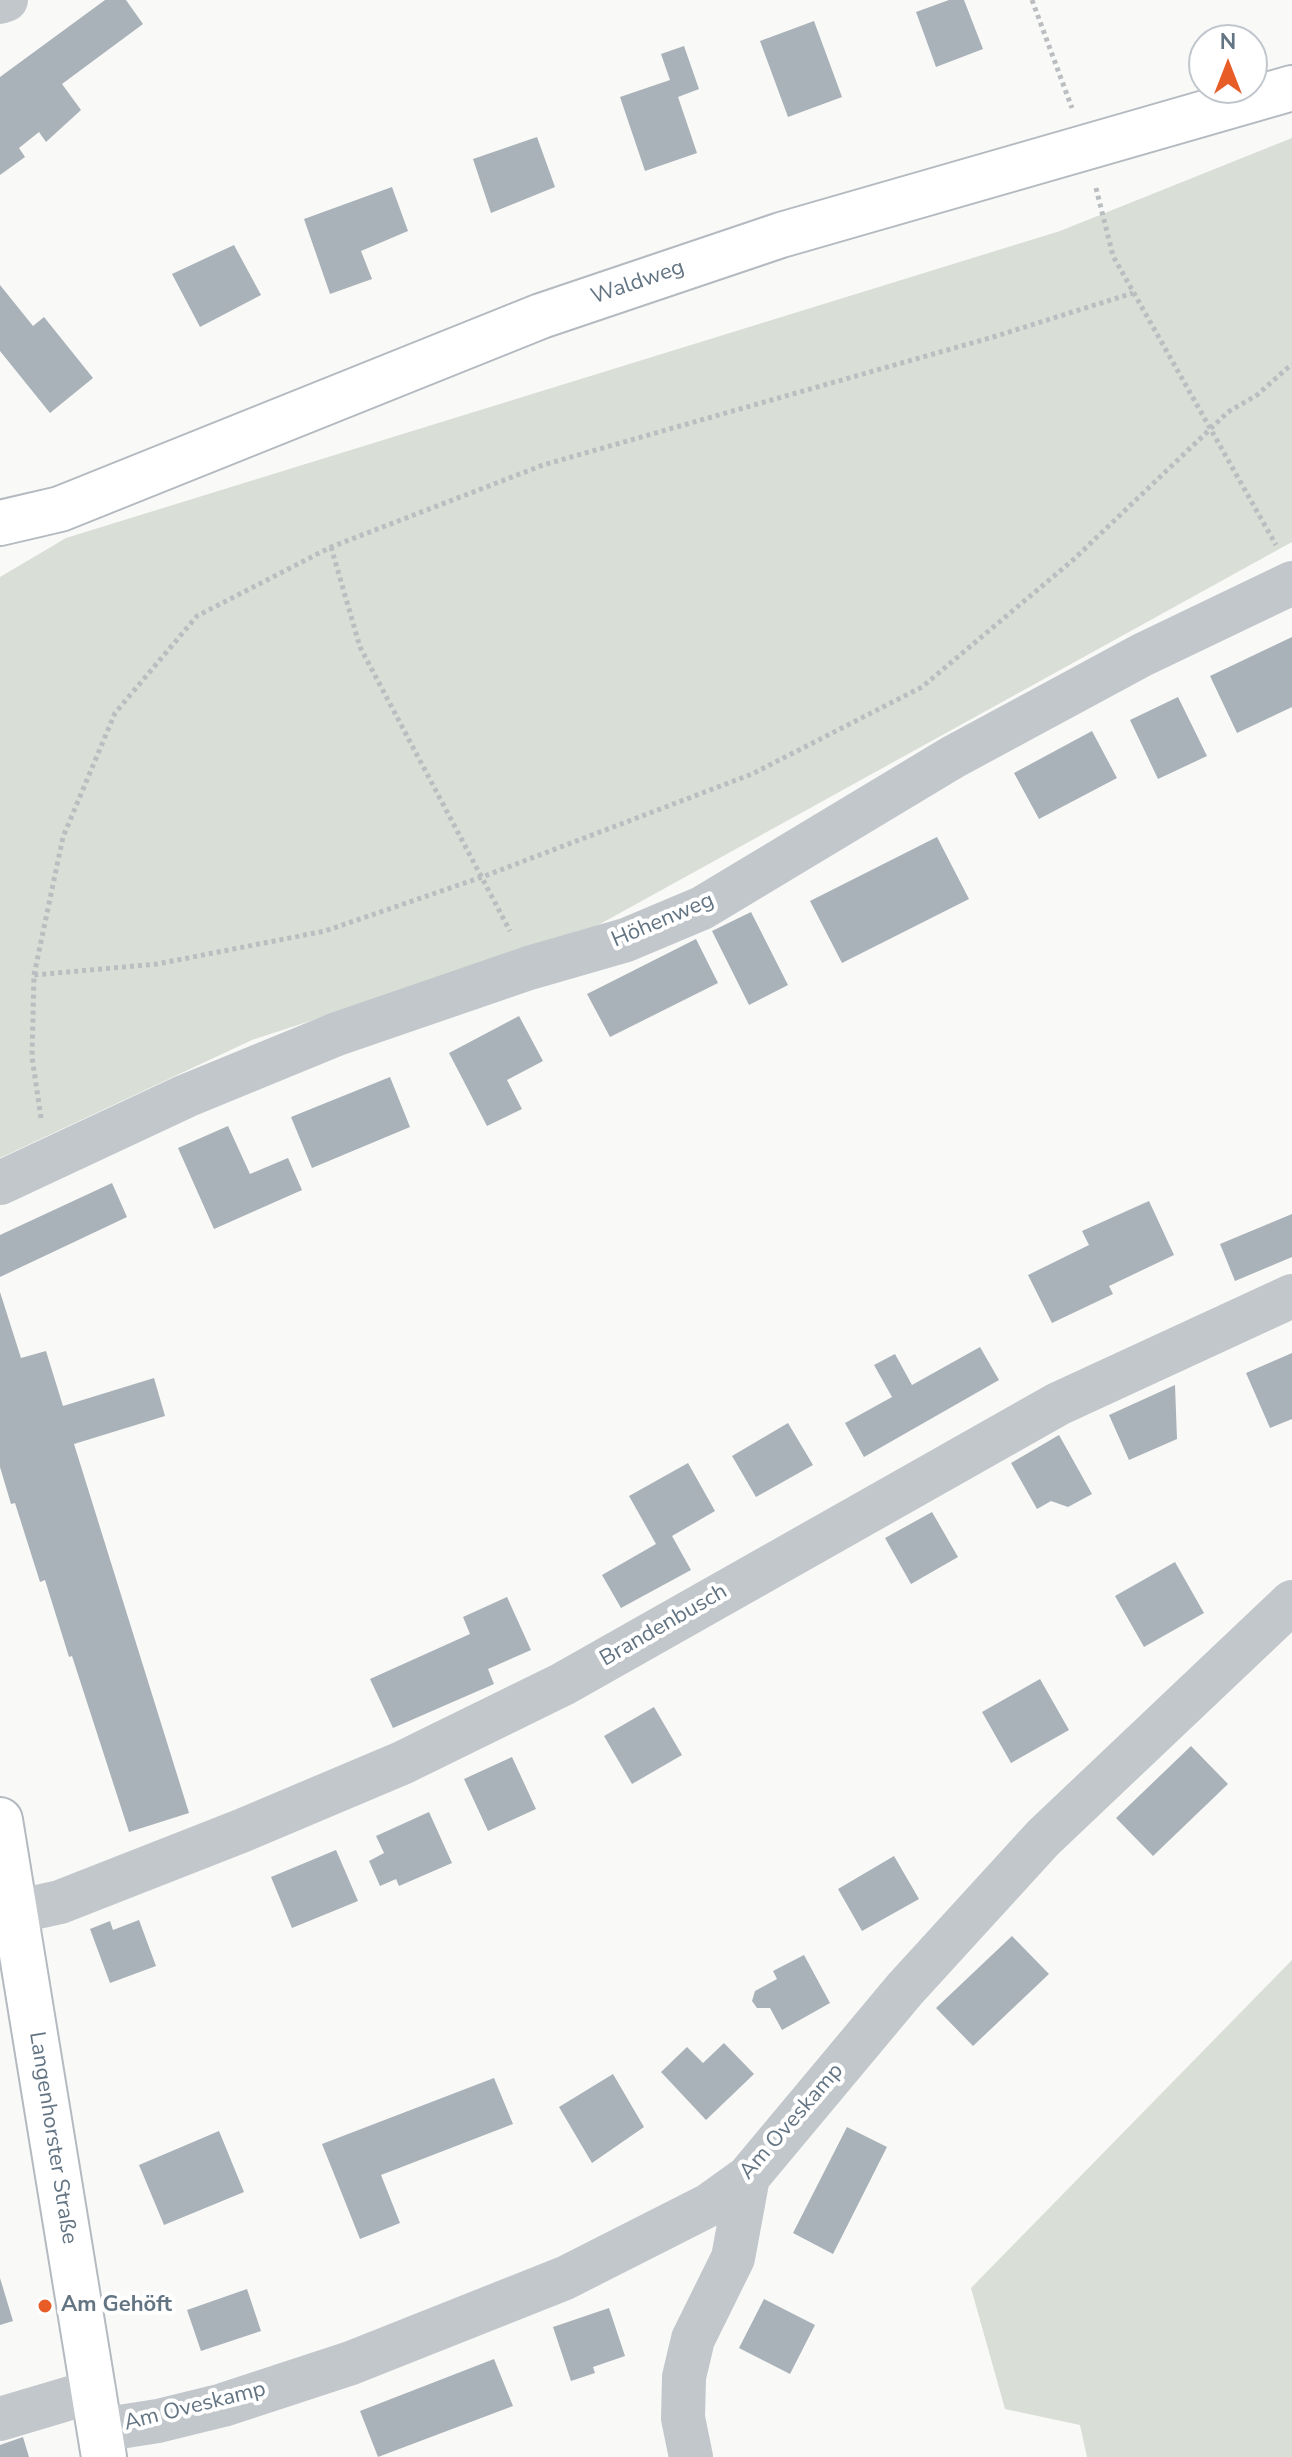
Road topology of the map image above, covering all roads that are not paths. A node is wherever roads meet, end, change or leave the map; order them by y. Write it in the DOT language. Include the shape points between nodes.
graph roads {
  1 [pos="6,0"];
  2 [pos="0,2"];
  3 [pos="1292,88"];
  4 [pos="0,523"];
  5 [pos="1285,566"];
  6 [pos="0,1183"];
  7 [pos="1292,1296"];
  8 [pos="1292,1602"];
  9 [pos="0,1820"];
  10 [pos="11,1922"];
  11 [pos="748,2177"];
  12 [pos="0,2419"];
  13 [pos="99,2426"];
  14 [pos="691,2457"];
  1 -- 2 [label="street"];
  3 -- 4 [label="street, Waldweg" via="781,235 391,373 60,509"];
  5 -- 6 [label="street, Höhenweg" via="1142,655 953,757 702,908 626,940 337,1034 186,1096"];
  7 -- 10 [label="street, Brandenbusch" via="1058,1404 563,1684 402,1763"];
  8 -- 11 [label="street, Am Oveskamp" via="1043,1838 905,1989"];
  9 -- 10 [label="street, Langenhorster Straße"];
  10 -- 13 [label="street, Langenhorster Straße"];
  11 -- 13 [label="street, Am Oveskamp" via="709,2205 614,2255 351,2363 223,2405"];
  11 -- 14 [label="street" via="733,2258 693,2339 684,2377 683,2418"];
  12 -- 13 [label="street"];
}
